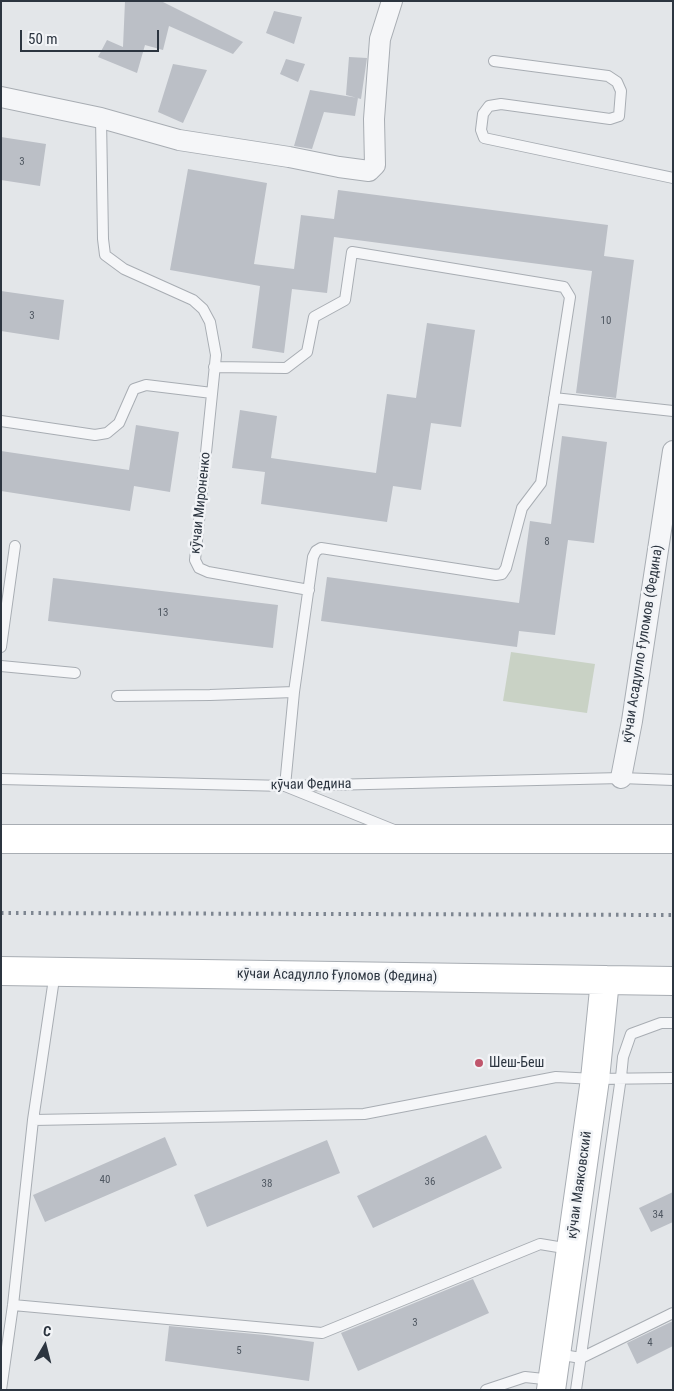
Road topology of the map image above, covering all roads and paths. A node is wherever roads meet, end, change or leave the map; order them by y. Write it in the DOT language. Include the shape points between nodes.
graph roads {
  1 [pos="392,1"];
  2 [pos="494,61"];
  3 [pos="1,97"];
  4 [pos="101,118"];
  5 [pos="673,178"];
  6 [pos="214,367"];
  7 [pos="212,393"];
  8 [pos="554,398"];
  9 [pos="673,411"];
  10 [pos="1,421"];
  11 [pos="673,451"];
  12 [pos="16,546"];
  13 [pos="309,590"];
  14 [pos="1,647"];
  15 [pos="1,666"];
  16 [pos="75,673"];
  17 [pos="294,692"];
  18 [pos="117,696"];
  19 [pos="621,778"];
  20 [pos="1,779"];
  21 [pos="673,780"];
  22 [pos="285,786"];
  23 [pos="1,839"];
  24 [pos="416,839"];
  25 [pos="673,839"];
  26 [pos="1,971"];
  27 [pos="55,972"];
  28 [pos="605,980"];
  29 [pos="673,981"];
  30 [pos="673,1023"];
  31 [pos="621,1077"];
  32 [pos="673,1078"];
  33 [pos="595,1079"];
  34 [pos="33,1120"];
  35 [pos="570,1249"];
  36 [pos="13,1305"];
  37 [pos="673,1313"];
  38 [pos="563,1374"];
  39 [pos="1,1390"];
  40 [pos="486,1390"];
  1 -- 4 [label="street" via="380,39 374,119 375,165 369,171 179,140"];
  2 -- 5 [label="lane" via="608,76 617,82 621,90 619,116 610,119 500,104 489,106 483,114 481,130 484,138"];
  3 -- 4 [label="street"];
  4 -- 6 [label="lane, кӯчаи Мироненко" via="105,255 124,269 193,300 203,309 210,322 216,355"];
  6 -- 7 [label="lane, кӯчаи Мироненко"];
  6 -- 8 [label="lane" via="286,368 307,352 314,317 345,300 352,252 564,287 570,297"];
  7 -- 10 [label="lane" via="146,384 134,389 119,423 107,433 95,435"];
  7 -- 13 [label="lane, кӯчаи Мироненко" via="194,560 199,568 208,572"];
  8 -- 9 [label="lane"];
  8 -- 13 [label="lane" via="541,484 522,508 502,574 321,548 313,557"];
  11 -- 19 [label="street, кӯчаи Асадулло Ғуломов (Федина)"];
  12 -- 14 [label="lane"];
  13 -- 17 [label="lane"];
  15 -- 16 [label="lane"];
  17 -- 18 [label="lane"];
  17 -- 22 [label="lane"];
  19 -- 21 [label="lane, кӯчаи Федина"];
  19 -- 22 [label="lane, кӯчаи Федина"];
  20 -- 22 [label="lane, кӯчаи Федина"];
  22 -- 24 [label="lane"];
  23 -- 24 [label="street"];
  24 -- 25 [label="street"];
  26 -- 27 [label="street, кӯчаи Асадулло Ғуломов (Федина)"];
  27 -- 28 [label="street, кӯчаи Асадулло Ғуломов (Федина)"];
  27 -- 34 [label="lane"];
  28 -- 29 [label="street, кӯчаи Асадулло Ғуломов (Федина)"];
  28 -- 33 [label="street, кӯчаи Маяковский"];
  30 -- 31 [label="lane" via="661,1023 631,1034 623,1057"];
  31 -- 32 [label="lane"];
  31 -- 33 [label="lane"];
  31 -- 38 [label="lane"];
  33 -- 34 [label="lane" via="556,1077 364,1114"];
  33 -- 35 [label="street, кӯчаи Маяковский"];
  34 -- 36 [label="lane"];
  35 -- 36 [label="lane" via="540,1244 322,1333"];
  35 -- 38 [label="street, кӯчаи Маяковский"];
  36 -- 39 [label="lane"];
  37 -- 38 [label="lane"];
  38 -- 40 [label="lane" via="526,1377"];
}
